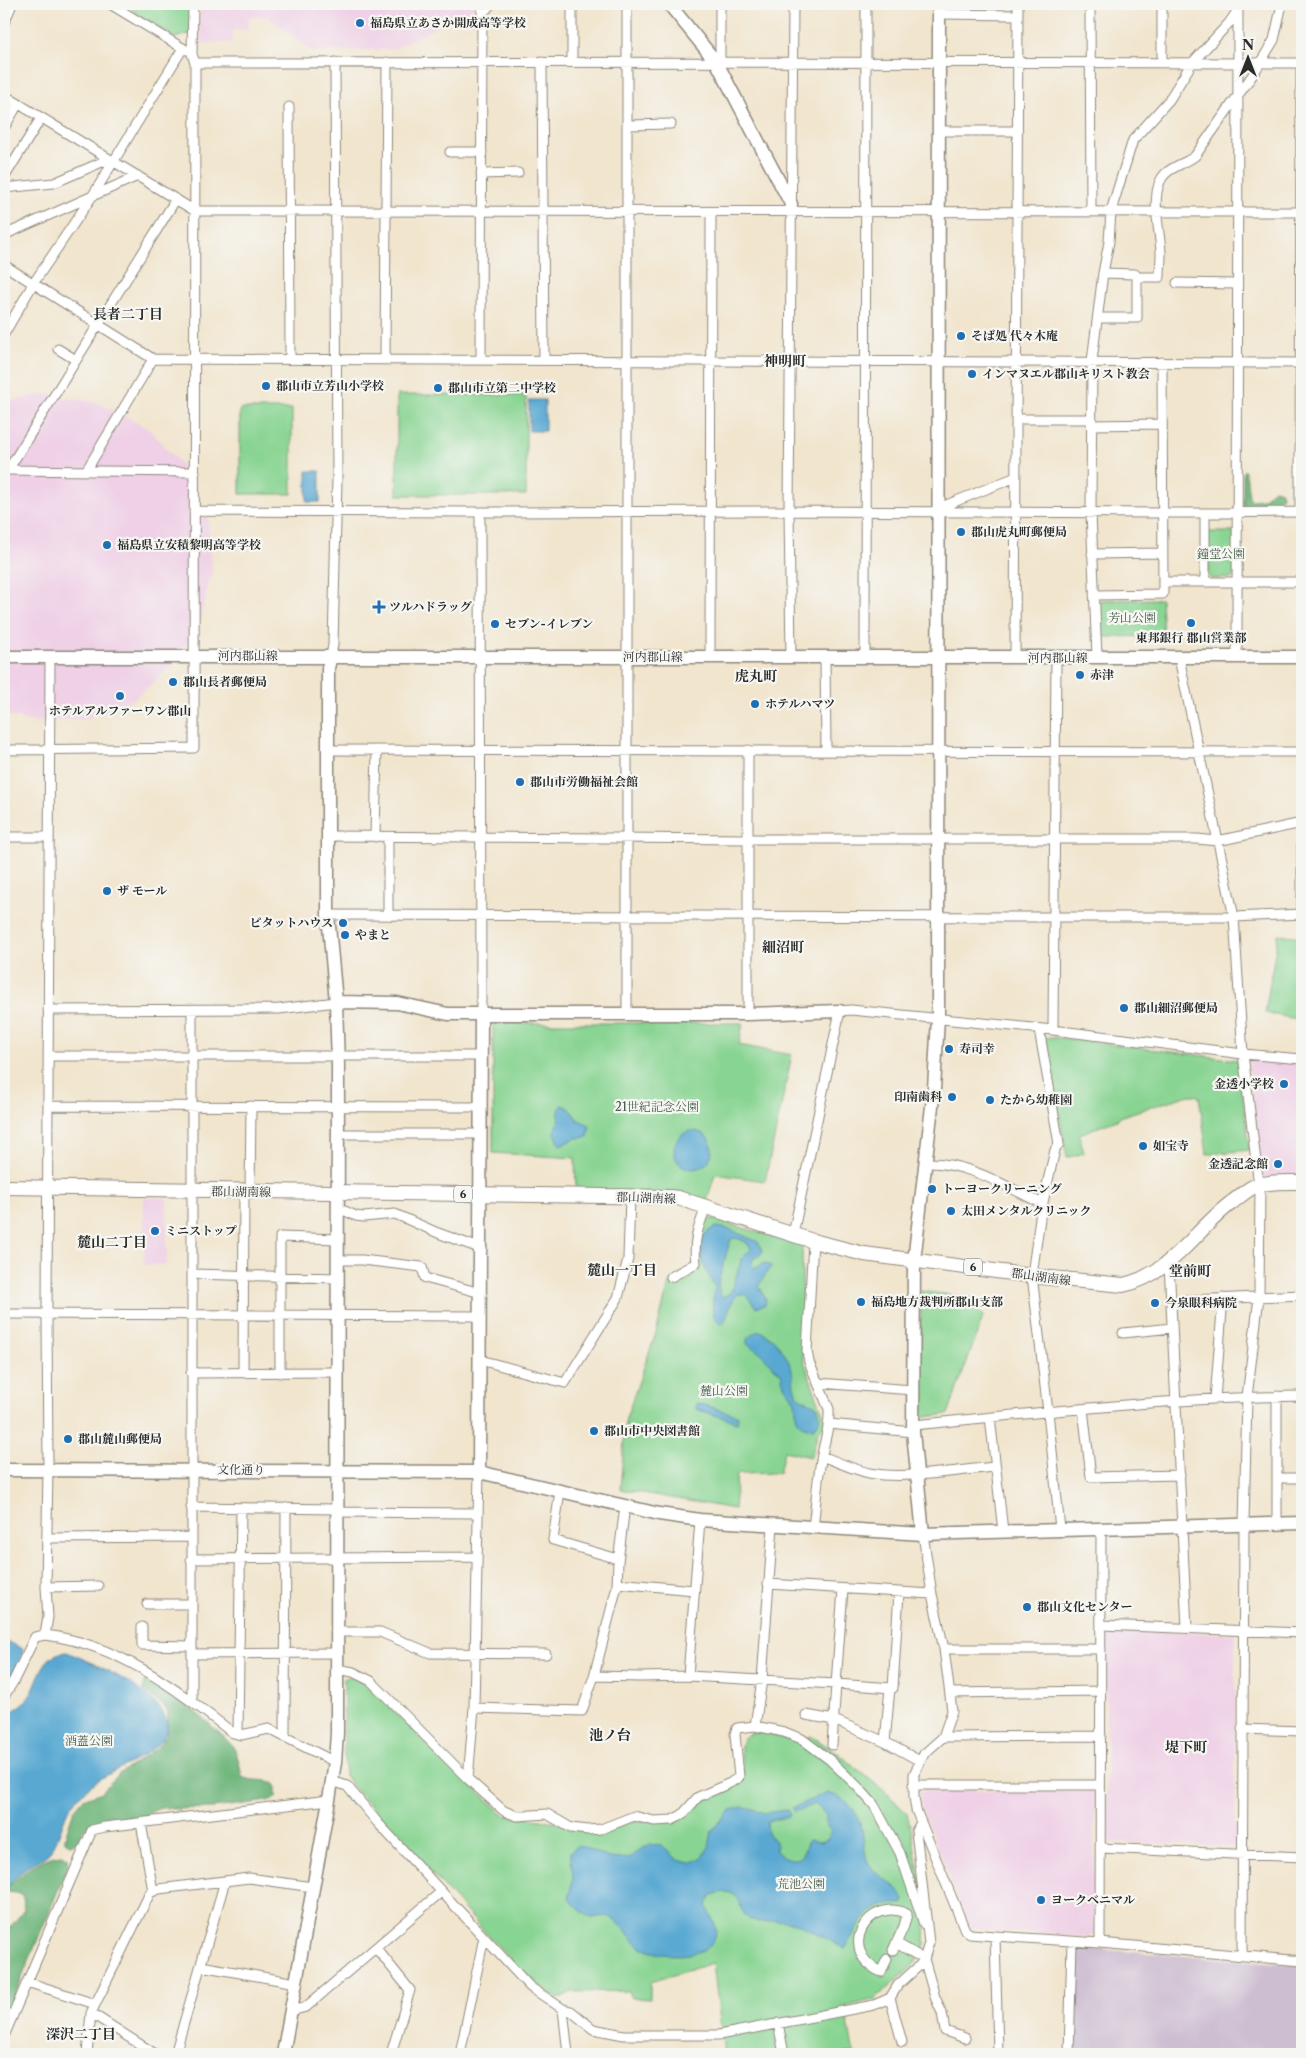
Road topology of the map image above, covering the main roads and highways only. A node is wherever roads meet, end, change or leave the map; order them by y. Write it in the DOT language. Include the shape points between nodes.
graph roads {
  1 [pos="1302,1182"];
  2 [pos="4,1187"];
  1 -- 2 [label="main road, 郡山湖南線 / 6" via="1250,1188 1226,1206 1186,1248 1155,1273 1123,1286 864,1254 812,1241 678,1198"];
}
